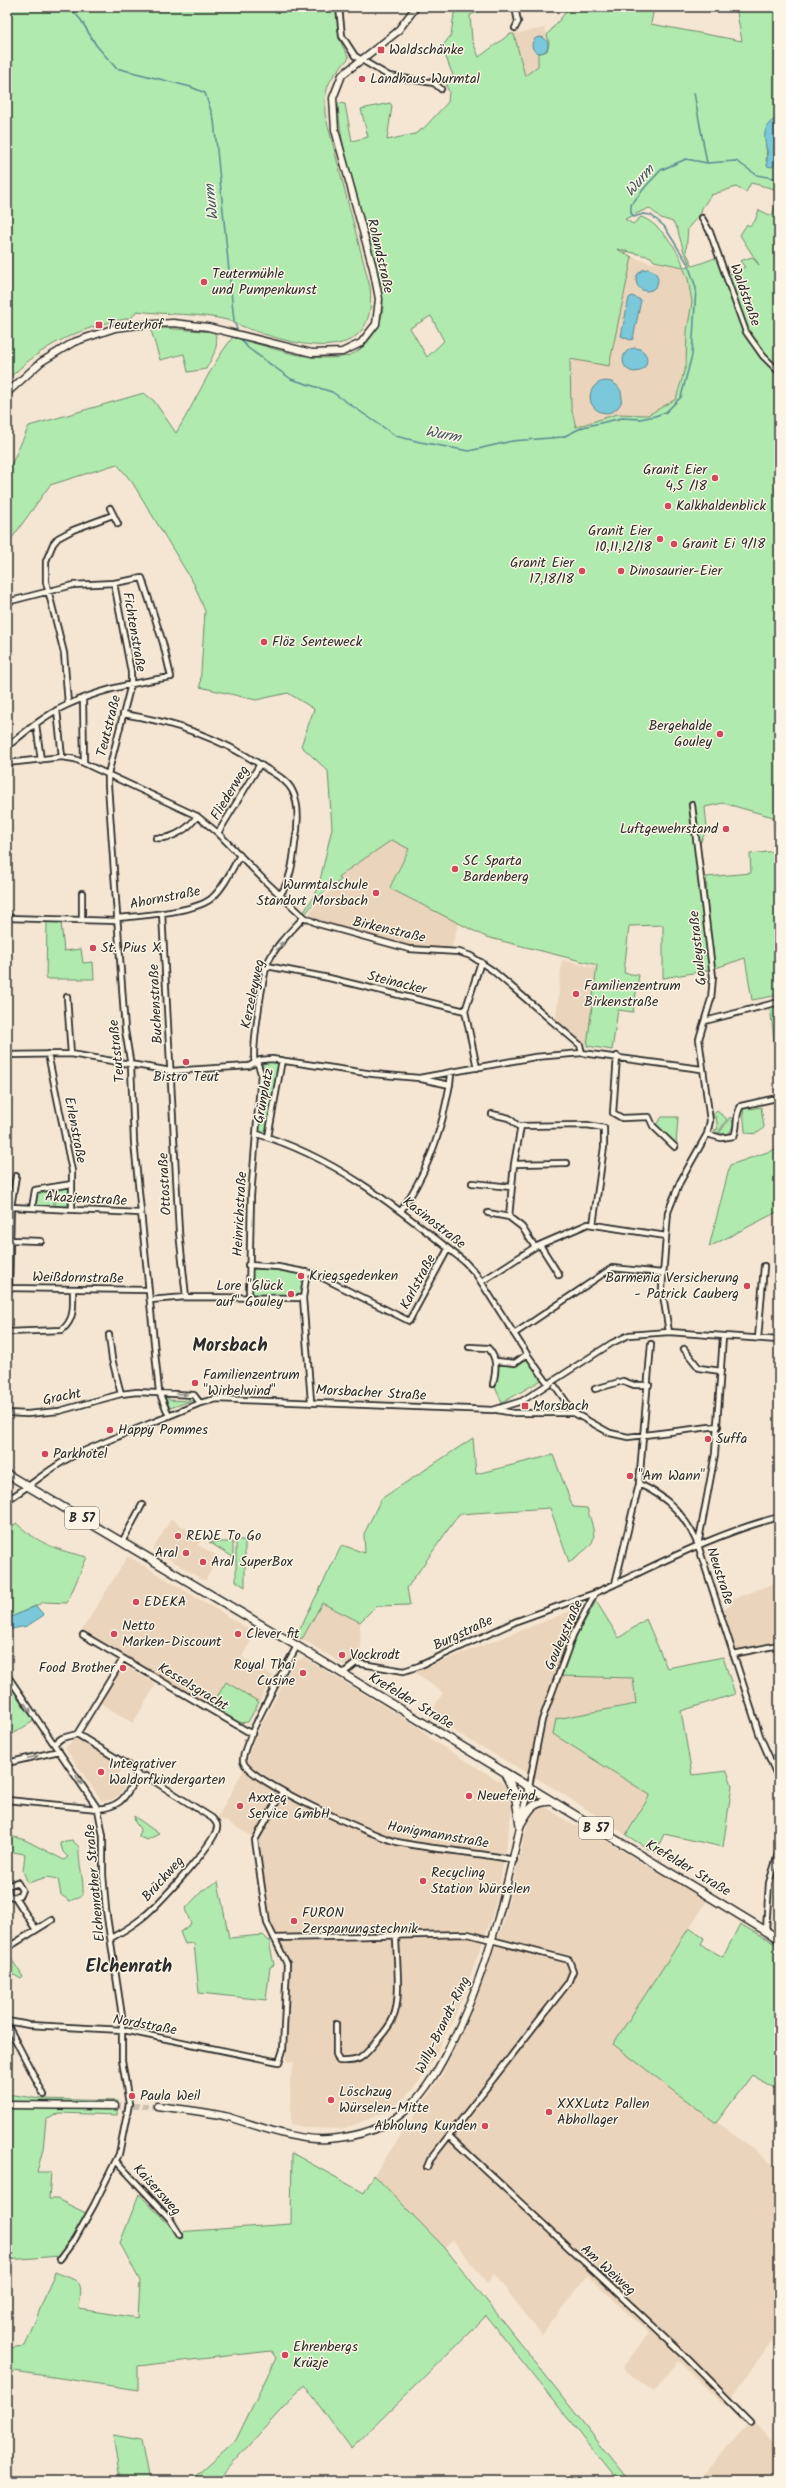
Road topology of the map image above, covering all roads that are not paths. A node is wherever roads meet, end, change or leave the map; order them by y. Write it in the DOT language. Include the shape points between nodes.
graph roads {
  1 [pos="339,7"];
  2 [pos="416,7"];
  3 [pos="515,7"];
  4 [pos="515,28"];
  5 [pos="360,60"];
  6 [pos="441,89"];
  7 [pos="702,218"];
  8 [pos="779,372"];
  9 [pos="7,393"];
  10 [pos="110,508"];
  11 [pos="113,516"];
  12 [pos="118,524"];
  13 [pos="114,584"];
  14 [pos="49,592"];
  15 [pos="7,602"];
  16 [pos="131,684"];
  17 [pos="83,700"];
  18 [pos="68,704"];
  19 [pos="57,710"];
  20 [pos="123,714"];
  21 [pos="36,724"];
  22 [pos="7,747"];
  23 [pos="62,757"];
  24 [pos="41,760"];
  25 [pos="7,763"];
  26 [pos="84,763"];
  27 [pos="260,764"];
  28 [pos="108,774"];
  29 [pos="692,805"];
  30 [pos="197,816"];
  31 [pos="218,833"];
  32 [pos="156,838"];
  33 [pos="240,855"];
  34 [pos="82,893"];
  35 [pos="280,895"];
  36 [pos="162,913"];
  37 [pos="304,917"];
  38 [pos="7,918"];
  39 [pos="82,919"];
  40 [pos="117,919"];
  41 [pos="481,962"];
  42 [pos="267,966"];
  43 [pos="67,998"];
  44 [pos="779,1002"];
  45 [pos="465,1011"];
  46 [pos="705,1021"];
  47 [pos="582,1053"];
  48 [pos="48,1054"];
  49 [pos="71,1054"];
  50 [pos="7,1055"];
  51 [pos="617,1056"];
  52 [pos="282,1060"];
  53 [pos="256,1063"];
  54 [pos="131,1066"];
  55 [pos="477,1068"];
  56 [pos="701,1068"];
  57 [pos="171,1071"];
  58 [pos="451,1072"];
  59 [pos="419,1078"];
  60 [pos="450,1085"];
  61 [pos="772,1099"];
  62 [pos="492,1114"];
  63 [pos="521,1126"];
  64 [pos="257,1134"];
  65 [pos="707,1134"];
  66 [pos="268,1137"];
  67 [pos="675,1146"];
  68 [pos="567,1163"];
  69 [pos="514,1164"];
  70 [pos="16,1176"];
  71 [pos="72,1184"];
  72 [pos="472,1184"];
  73 [pos="512,1187"];
  74 [pos="10,1207"];
  75 [pos="32,1208"];
  76 [pos="72,1210"];
  77 [pos="401,1211"];
  78 [pos="140,1213"];
  79 [pos="488,1213"];
  80 [pos="509,1217"];
  81 [pos="593,1224"];
  82 [pos="666,1236"];
  83 [pos="10,1240"];
  84 [pos="41,1241"];
  85 [pos="537,1246"];
  86 [pos="448,1249"];
  87 [pos="248,1264"];
  88 [pos="764,1266"];
  89 [pos="307,1272"];
  90 [pos="662,1273"];
  91 [pos="559,1275"];
  92 [pos="481,1282"];
  93 [pos="8,1288"];
  94 [pos="73,1290"];
  95 [pos="148,1290"];
  96 [pos="186,1296"];
  97 [pos="249,1297"];
  98 [pos="303,1298"];
  99 [pos="150,1300"];
  100 [pos="7,1332"];
  101 [pos="669,1332"];
  102 [pos="514,1334"];
  103 [pos="109,1335"];
  104 [pos="723,1337"];
  105 [pos="758,1339"];
  106 [pos="779,1340"];
  107 [pos="651,1344"];
  108 [pos="469,1347"];
  109 [pos="684,1349"];
  110 [pos="527,1354"];
  111 [pos="496,1361"];
  112 [pos="721,1371"];
  113 [pos="493,1384"];
  114 [pos="549,1384"];
  115 [pos="555,1386"];
  116 [pos="649,1386"];
  117 [pos="595,1389"];
  118 [pos="160,1392"];
  119 [pos="121,1394"];
  120 [pos="311,1401"];
  121 [pos="200,1403"];
  122 [pos="493,1410"];
  123 [pos="7,1413"];
  124 [pos="574,1413"];
  125 [pos="169,1416"];
  126 [pos="718,1426"];
  127 [pos="644,1436"];
  128 [pos="7,1474"];
  129 [pos="639,1484"];
  130 [pos="28,1487"];
  131 [pos="7,1500"];
  132 [pos="142,1505"];
  133 [pos="779,1517"];
  134 [pos="122,1542"];
  135 [pos="698,1545"];
  136 [pos="615,1584"];
  137 [pos="595,1593"];
  138 [pos="83,1635"];
  139 [pos="779,1645"];
  140 [pos="297,1646"];
  141 [pos="733,1654"];
  142 [pos="123,1659"];
  143 [pos="342,1674"];
  144 [pos="7,1675"];
  145 [pos="77,1734"];
  146 [pos="252,1734"];
  147 [pos="54,1744"];
  148 [pos="59,1751"];
  149 [pos="7,1763"];
  150 [pos="504,1772"];
  151 [pos="140,1778"];
  152 [pos="779,1780"];
  153 [pos="529,1786"];
  154 [pos="282,1792"];
  155 [pos="7,1800"];
  156 [pos="552,1801"];
  157 [pos="98,1809"];
  158 [pos="520,1825"];
  159 [pos="779,1851"];
  160 [pos="514,1860"];
  161 [pos="8,1896"];
  162 [pos="15,1897"];
  163 [pos="52,1920"];
  164 [pos="36,1930"];
  165 [pos="766,1930"];
  166 [pos="396,1935"];
  167 [pos="111,1938"];
  168 [pos="274,1938"];
  169 [pos="493,1939"];
  170 [pos="779,1939"];
  171 [pos="7,1948"];
  172 [pos="7,2021"];
  173 [pos="7,2024"];
  174 [pos="336,2024"];
  175 [pos="123,2030"];
  176 [pos="44,2095"];
  177 [pos="7,2105"];
  178 [pos="115,2106"];
  179 [pos="157,2106"];
  180 [pos="450,2137"];
  181 [pos="116,2161"];
  182 [pos="427,2167"];
  183 [pos="180,2235"];
  184 [pos="60,2259"];
  185 [pos="750,2422"];
  1 -- 5 [label="street" via="342,36 350,52"];
  2 -- 5 [label="main road, Rolandstraße" via="397,32"];
  3 -- 4 [label="street" via="518,22"];
  5 -- 6 [label="street" via="389,76 434,83"];
  5 -- 9 [label="main road, Rolandstraße" via="342,75 333,98 332,113 377,286 379,308 376,324 368,335 353,348 325,354 187,324 158,323 115,328 74,342 41,362"];
  7 -- 8 [label="street, Waldstraße" via="710,232 746,332 763,356"];
  10 -- 11 [label="street"];
  11 -- 12 [label="street"];
  11 -- 14 [label="street" via="73,530 53,544 44,572"];
  13 -- 14 [label="street" via="73,585"];
  13 -- 16 [label="street, Fichtenstraße" via="128,650"];
  13 -- 16 [label="street" via="142,578 171,677"];
  14 -- 15 [label="street"];
  14 -- 18 [label="street" via="64,653"];
  16 -- 17 [label="street"];
  16 -- 20 [label="street, Teutstraße"];
  17 -- 18 [label="street"];
  17 -- 26 [label="street"];
  18 -- 19 [label="street"];
  19 -- 21 [label="street"];
  19 -- 23 [label="street"];
  20 -- 27 [label="street" via="178,726 204,735"];
  20 -- 28 [label="street, Teutstraße"];
  21 -- 22 [label="street"];
  21 -- 24 [label="street"];
  23 -- 24 [label="street"];
  23 -- 26 [label="street, Birkenstraße"];
  24 -- 25 [label="street"];
  26 -- 28 [label="street, Birkenstraße"];
  27 -- 31 [label="street, Fliederweg"];
  27 -- 35 [label="street" via="284,780 296,798 293,860 288,882"];
  28 -- 30 [label="street, Birkenstraße"];
  28 -- 40 [label="street, Teutstraße"];
  29 -- 46 [label="street, Gouleystraße" via="713,977 713,989"];
  30 -- 31 [label="street, Birkenstraße"];
  30 -- 32 [label="street" via="184,829 162,839"];
  31 -- 33 [label="street, Birkenstraße"];
  33 -- 35 [label="street, Birkenstraße"];
  33 -- 36 [label="street, Ahornstraße" via="220,890 210,900 200,905"];
  34 -- 39 [label="street"];
  35 -- 37 [label="street, Birkenstraße"];
  36 -- 40 [label="street, Ahornstraße"];
  36 -- 57 [label="street, Buchenstraße"];
  37 -- 41 [label="street, Birkenstraße" via="318,924 409,949 459,952"];
  42 -- 37 [label="street, Kerzeleyweg, one-way" via="274,953"];
  38 -- 39 [label="street, Ahornstraße"];
  39 -- 40 [label="street, Ahornstraße"];
  40 -- 54 [label="street, Teutstraße"];
  41 -- 45 [label="street"];
  41 -- 47 [label="street, Birkenstraße" via="580,1045"];
  42 -- 45 [label="street, Steinacker" via="329,978"];
  42 -- 53 [label="street, Kerzeleyweg" via="254,1049"];
  43 -- 49 [label="street"];
  44 -- 46 [label="street"];
  45 -- 55 [label="street"];
  46 -- 56 [label="street, Gouleystraße" via="699,1039"];
  47 -- 51 [label="street"];
  47 -- 55 [label="street" via="535,1057"];
  48 -- 49 [label="street"];
  48 -- 50 [label="street"];
  48 -- 71 [label="street, Erlenstraße" via="68,1146"];
  49 -- 54 [label="street"];
  51 -- 56 [label="street"];
  51 -- 67 [label="street" via="613,1106 615,1116 649,1117 653,1126"];
  52 -- 53 [label="street"];
  52 -- 59 [label="street" via="373,1074"];
  52 -- 66 [label="street, Grünplatz"];
  53 -- 57 [label="street" via="249,1066"];
  53 -- 64 [label="street, Grünplatz" via="261,1073"];
  54 -- 57 [label="street"];
  54 -- 78 [label="street, Teutstraße"];
  55 -- 58 [label="street"];
  56 -- 65 [label="street, Gouleystraße" via="710,1121"];
  57 -- 96 [label="street, Ottostraße" via="178,1232"];
  58 -- 59 [label="street"];
  58 -- 60 [label="street"];
  59 -- 60 [label="street"];
  60 -- 77 [label="street" via="443,1120 429,1164"];
  61 -- 65 [label="street" via="743,1104 736,1114 734,1136 722,1138"];
  62 -- 63 [label="street" via="509,1118"];
  63 -- 69 [label="street"];
  63 -- 81 [label="street" via="573,1125 604,1128 604,1147"];
  64 -- 66 [label="street, Kasinostraße"];
  64 -- 87 [label="street, Heinrichstraße"];
  65 -- 82 [label="street, Gouleystraße" via="672,1199"];
  66 -- 77 [label="street, Kasinostraße" via="345,1173"];
  68 -- 69 [label="street"];
  69 -- 73 [label="street"];
  70 -- 74 [label="street"];
  71 -- 75 [label="street, Akazienstraße" via="35,1190"];
  71 -- 76 [label="street, Erlenstraße"];
  72 -- 73 [label="street"];
  73 -- 80 [label="street"];
  74 -- 75 [label="street, Akazienstraße"];
  74 -- 83 [label="street"];
  75 -- 76 [label="street, Akazienstraße"];
  76 -- 78 [label="street, Akazienstraße"];
  77 -- 86 [label="street, Kasinostraße"];
  78 -- 95 [label="street, Teutstraße"];
  79 -- 80 [label="street"];
  80 -- 85 [label="street" via="522,1227"];
  81 -- 82 [label="street"];
  81 -- 85 [label="street"];
  82 -- 90 [label="street, Gouleystraße"];
  83 -- 84 [label="street"];
  83 -- 93 [label="street"];
  85 -- 91 [label="street"];
  85 -- 92 [label="street"];
  86 -- 89 [label="street, Karlstraße" via="409,1321 325,1278"];
  86 -- 92 [label="street, Kasinostraße" via="471,1268"];
  87 -- 89 [label="street, Karlstraße"];
  87 -- 97 [label="street, Heinrichstraße"];
  88 -- 105 [label="street"];
  89 -- 98 [label="street"];
  90 -- 101 [label="street, Gouleystraße" via="663,1305"];
  90 -- 102 [label="street" via="612,1268"];
  92 -- 102 [label="street, Kasinostraße"];
  93 -- 94 [label="street, Weißdornstraße"];
  94 -- 95 [label="street, Weißdornstraße"];
  94 -- 100 [label="street" via="73,1317 67,1327 56,1332"];
  95 -- 99 [label="street, Teutstraße"];
  96 -- 97 [label="street"];
  96 -- 99 [label="street"];
  97 -- 98 [label="street"];
  98 -- 120 [label="street"];
  99 -- 118 [label="street, Teutstraße"];
  101 -- 104 [label="street, Morsbacher Straße"];
  101 -- 114 [label="street, Morsbacher Straße" via="629,1335 612,1343"];
  102 -- 110 [label="street, Kasinostraße"];
  103 -- 119 [label="street"];
  104 -- 105 [label="street, Morsbacher Straße"];
  104 -- 112 [label="street, Neustraße"];
  105 -- 106 [label="street, Morsbacher Straße"];
  107 -- 116 [label="street"];
  108 -- 111 [label="street" via="488,1348"];
  109 -- 112 [label="street" via="699,1368"];
  110 -- 111 [label="street" via="515,1362"];
  110 -- 114 [label="street, Kasinostraße"];
  111 -- 113 [label="street"];
  112 -- 126 [label="street, Neustraße"];
  114 -- 122 [label="street, Morsbacher Straße" via="522,1401"];
  115 -- 124 [label="street, Morsbacher Straße"];
  116 -- 117 [label="street" via="623,1381"];
  116 -- 127 [label="street"];
  118 -- 119 [label="street, Gracht"];
  118 -- 121 [label="street, Gracht, one-way" via="194,1395"];
  118 -- 125 [label="street, Teutstraße"];
  119 -- 123 [label="street, Gracht" via="59,1411"];
  120 -- 121 [label="street, Morsbacher Straße" via="225,1398"];
  120 -- 122 [label="street, Morsbacher Straße"];
  121 -- 125 [label="street, Morsbacher Straße"];
  122 -- 124 [label="street, Morsbacher Straße" via="514,1413"];
  124 -- 127 [label="street, Morsbacher Straße" via="610,1433 628,1437"];
  125 -- 130 [label="street, Morsbacher Straße" via="73,1456"];
  126 -- 127 [label="street, Morsbacher Straße"];
  126 -- 135 [label="street, Neustraße"];
  127 -- 129 [label="street"];
  128 -- 130 [label="main road, B 57"];
  129 -- 135 [label="street" via="656,1492 682,1515"];
  129 -- 136 [label="street"];
  130 -- 131 [label="street, Morsbacher Straße"];
  130 -- 134 [label="main road, Krefelder Straße / B 57"];
  132 -- 134 [label="street"];
  133 -- 135 [label="street"];
  134 -- 140 [label="main road, Krefelder Straße / B 57"];
  135 -- 136 [label="street"];
  135 -- 141 [label="street, Neustraße"];
  136 -- 137 [label="street, Gouleystraße"];
  137 -- 143 [label="street, Burgstraße" via="517,1621 404,1671 356,1663"];
  137 -- 153 [label="street, Gouleystraße" via="573,1635 556,1677 542,1720"];
  138 -- 142 [label="street, Kesselsgracht"];
  139 -- 141 [label="street"];
  140 -- 143 [label="main road, Krefelder Straße / B 57"];
  140 -- 146 [label="street, Honigmannstraße"];
  141 -- 152 [label="street, Neustraße" via="760,1736"];
  142 -- 145 [label="street"];
  142 -- 146 [label="street, Kesselsgracht"];
  143 -- 150 [label="main road, Krefelder Straße / B 57"];
  144 -- 147 [label="street, Elchenrather Straße, one-way"];
  145 -- 147 [label="street" via="62,1738"];
  145 -- 151 [label="street" via="129,1766"];
  146 -- 154 [label="street, Honigmannstraße" via="243,1755 248,1770"];
  147 -- 148 [label="street, Elchenrather Straße"];
  149 -- 148 [label="street, one-way"];
  148 -- 157 [label="street, Elchenrather Straße, one-way"];
  150 -- 153 [label="main road, Krefelder Straße / B 57"];
  150 -- 158 [label="main road" via="516,1793"];
  151 -- 157 [label="street" via="116,1806"];
  151 -- 167 [label="street, Brückweg" via="146,1776 153,1779 212,1818 217,1823 217,1829 181,1877 143,1917 127,1930"];
  153 -- 156 [label="main road, Krefelder Straße / B 57"];
  153 -- 158 [label="main road, Willy-Brandt-Ring"];
  154 -- 160 [label="street, Honigmannstraße" via="378,1836"];
  154 -- 168 [label="street" via="255,1840 264,1910"];
  155 -- 157 [label="street"];
  156 -- 158 [label="main road" via="532,1806"];
  156 -- 165 [label="main road, Krefelder Straße / B 57"];
  157 -- 167 [label="street, Elchenrather Straße" via="104,1836 103,1875"];
  158 -- 160 [label="main road, Willy-Brandt-Ring"];
  159 -- 165 [label="street" via="769,1882"];
  160 -- 169 [label="main road, Willy-Brandt-Ring"];
  161 -- 162 [label="street"];
  161 -- 162 [label="street" via="8,1886 17,1882 22,1890 20,1895"];
  162 -- 164 [label="street"];
  163 -- 164 [label="street"];
  164 -- 171 [label="street"];
  165 -- 170 [label="main road, Krefelder Straße / B 57"];
  166 -- 168 [label="street"];
  166 -- 169 [label="street" via="468,1934"];
  166 -- 174 [label="street" via="397,2002 393,2018 387,2028 366,2054 355,2062 339,2061 336,2054"];
  167 -- 175 [label="street, Elchenrather Straße"];
  168 -- 175 [label="street, Nordstraße" via="288,1969 283,2050 279,2062"];
  169 -- 179 [label="main road, Willy-Brandt-Ring" via="465,2015 435,2074 420,2096 404,2112 388,2122 353,2136 319,2139 285,2133 222,2116"];
  169 -- 180 [label="street" via="569,1960 573,1971 568,1983"];
  172 -- 175 [label="street, Nordstraße" via="29,2025"];
  173 -- 176 [label="street"];
  175 -- 181 [label="street, Elchenrather Straße" via="122,2060 128,2092 128,2111"];
  177 -- 178 [label="main road"];
  180 -- 182 [label="street"];
  180 -- 185 [label="street, Am Weiweg" via="684,2355"];
  181 -- 183 [label="street, Kaisersweg" via="170,2219"];
  181 -- 184 [label="street, Elchenrather Straße" via="75,2239"];
}
